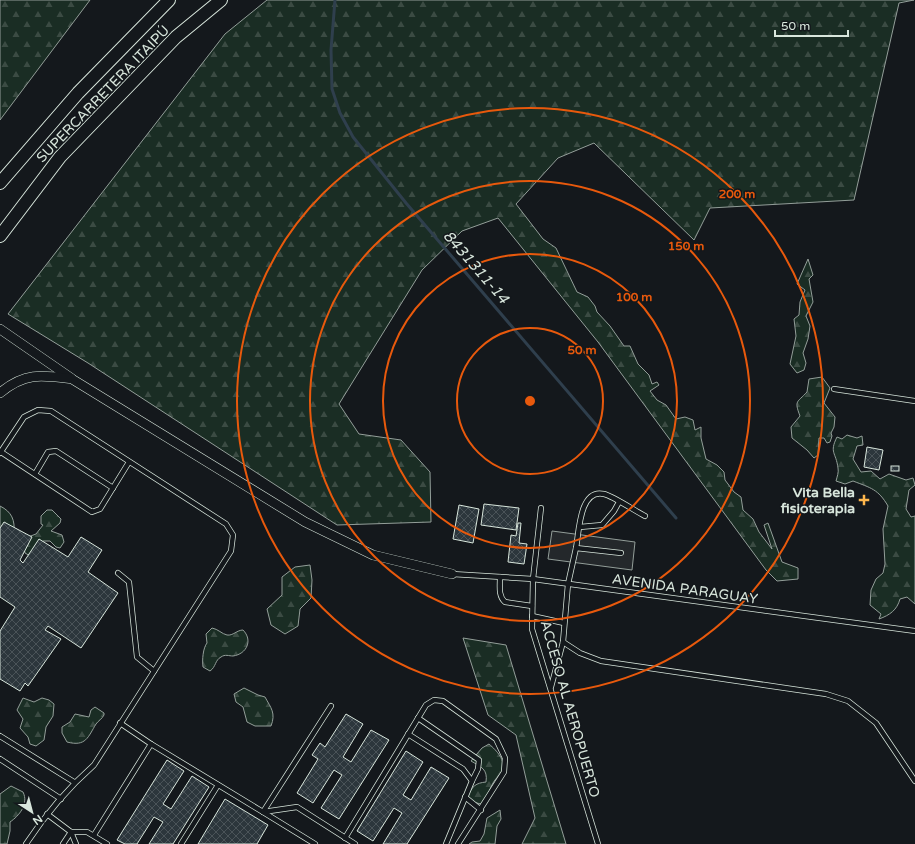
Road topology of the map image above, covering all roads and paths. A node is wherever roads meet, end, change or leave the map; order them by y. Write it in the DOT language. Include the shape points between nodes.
graph roads {
  1 [pos="169,0"];
  2 [pos="221,0"];
  3 [pos="0,184"];
  4 [pos="0,236"];
  5 [pos="0,329"];
  6 [pos="72,379"];
  7 [pos="834,389"];
  8 [pos="0,393"];
  9 [pos="915,401"];
  10 [pos="0,452"];
  11 [pos="129,462"];
  12 [pos="34,474"];
  13 [pos="113,488"];
  14 [pos="619,502"];
  15 [pos="541,508"];
  16 [pos="644,516"];
  17 [pos="580,528"];
  18 [pos="576,548"];
  19 [pos="621,553"];
  20 [pos="118,573"];
  21 [pos="452,574"];
  22 [pos="500,577"];
  23 [pos="533,579"];
  24 [pos="568,584"];
  25 [pos="532,606"];
  26 [pos="532,616"];
  27 [pos="564,623"];
  28 [pos="915,630"];
  29 [pos="563,642"];
  30 [pos="154,670"];
  31 [pos="551,688"];
  32 [pos="331,706"];
  33 [pos="418,718"];
  34 [pos="120,723"];
  35 [pos="408,734"];
  36 [pos="0,736"];
  37 [pos="151,744"];
  38 [pos="0,760"];
  39 [pos="472,781"];
  40 [pos="915,781"];
  41 [pos="74,782"];
  42 [pos="218,785"];
  43 [pos="465,797"];
  44 [pos="61,799"];
  45 [pos="481,810"];
  46 [pos="263,812"];
  47 [pos="47,814"];
  48 [pos="71,832"];
  49 [pos="94,835"];
  50 [pos="345,838"];
  51 [pos="26,844"];
  52 [pos="64,844"];
  53 [pos="76,844"];
  54 [pos="108,844"];
  55 [pos="181,844"];
  56 [pos="315,844"];
  57 [pos="355,844"];
  58 [pos="446,844"];
  59 [pos="458,844"];
  60 [pos="598,844"];
  1 -- 3 [label="street, SUPERCARRETERA ITAIPÚ" via="78,93"];
  2 -- 4 [label="street, SUPERCARRETERA ITAIPÚ" via="176,37 60,157"];
  5 -- 6 [label="street"];
  6 -- 8 [label="street" via="38,375 12,383"];
  6 -- 21 [label="street" via="305,522 373,555"];
  7 -- 9 [label="lane"];
  10 -- 11 [label="lane" via="24,417 38,410 50,411"];
  10 -- 12 [label="lane"];
  11 -- 13 [label="lane"];
  11 -- 30 [label="lane" via="226,524 233,535 230,551"];
  12 -- 13 [label="lane" via="48,452 56,451"];
  12 -- 13 [label="lane" via="92,512 100,509"];
  14 -- 16 [label="lane"];
  14 -- 17 [label="lane" via="602,525"];
  14 -- 17 [label="lane" via="603,493 593,495 582,509"];
  15 -- 23 [label="lane, ACCESO AL AEROPUERTO"];
  17 -- 18 [label="lane"];
  18 -- 19 [label="lane"];
  18 -- 24 [label="lane"];
  20 -- 30 [label="lane" via="129,582 136,657"];
  21 -- 22 [label="lane, AVENIDA PARAGUAY"];
  22 -- 23 [label="lane, AVENIDA PARAGUAY"];
  22 -- 25 [label="lane" via="500,594 505,602"];
  23 -- 24 [label="lane, AVENIDA PARAGUAY"];
  23 -- 25 [label="lane, ACCESO AL AEROPUERTO"];
  24 -- 27 [label="lane"];
  24 -- 28 [label="lane, AVENIDA PARAGUAY"];
  25 -- 26 [label="lane, ACCESO AL AEROPUERTO"];
  26 -- 27 [label="lane"];
  26 -- 31 [label="lane, ACCESO AL AEROPUERTO" via="532,629"];
  27 -- 29 [label="lane"];
  29 -- 31 [label="lane"];
  29 -- 40 [label="lane" via="601,662 826,694 848,701 876,723"];
  30 -- 34 [label="lane"];
  31 -- 60 [label="lane, ACCESO AL AEROPUERTO"];
  32 -- 46 [label="lane"];
  33 -- 35 [label="lane"];
  33 -- 39 [label="lane" via="479,760"];
  33 -- 45 [label="lane" via="426,705 434,700 443,701 496,739 505,758 504,772"];
  34 -- 37 [label="lane"];
  34 -- 41 [label="lane" via="94,765"];
  35 -- 39 [label="lane" via="463,769"];
  35 -- 50 [label="lane"];
  36 -- 41 [label="lane"];
  37 -- 42 [label="lane"];
  37 -- 49 [label="lane"];
  38 -- 44 [label="lane"];
  39 -- 43 [label="lane"];
  41 -- 44 [label="lane"];
  42 -- 46 [label="lane"];
  42 -- 55 [label="lane"];
  43 -- 45 [label="lane"];
  43 -- 58 [label="lane"];
  44 -- 47 [label="lane"];
  45 -- 59 [label="lane"];
  46 -- 50 [label="lane" via="297,807"];
  46 -- 56 [label="lane"];
  47 -- 48 [label="lane"];
  47 -- 51 [label="lane"];
  48 -- 49 [label="lane" via="87,832"];
  48 -- 52 [label="lane"];
  48 -- 53 [label="lane"];
  49 -- 54 [label="lane"];
  50 -- 57 [label="lane"];
}
